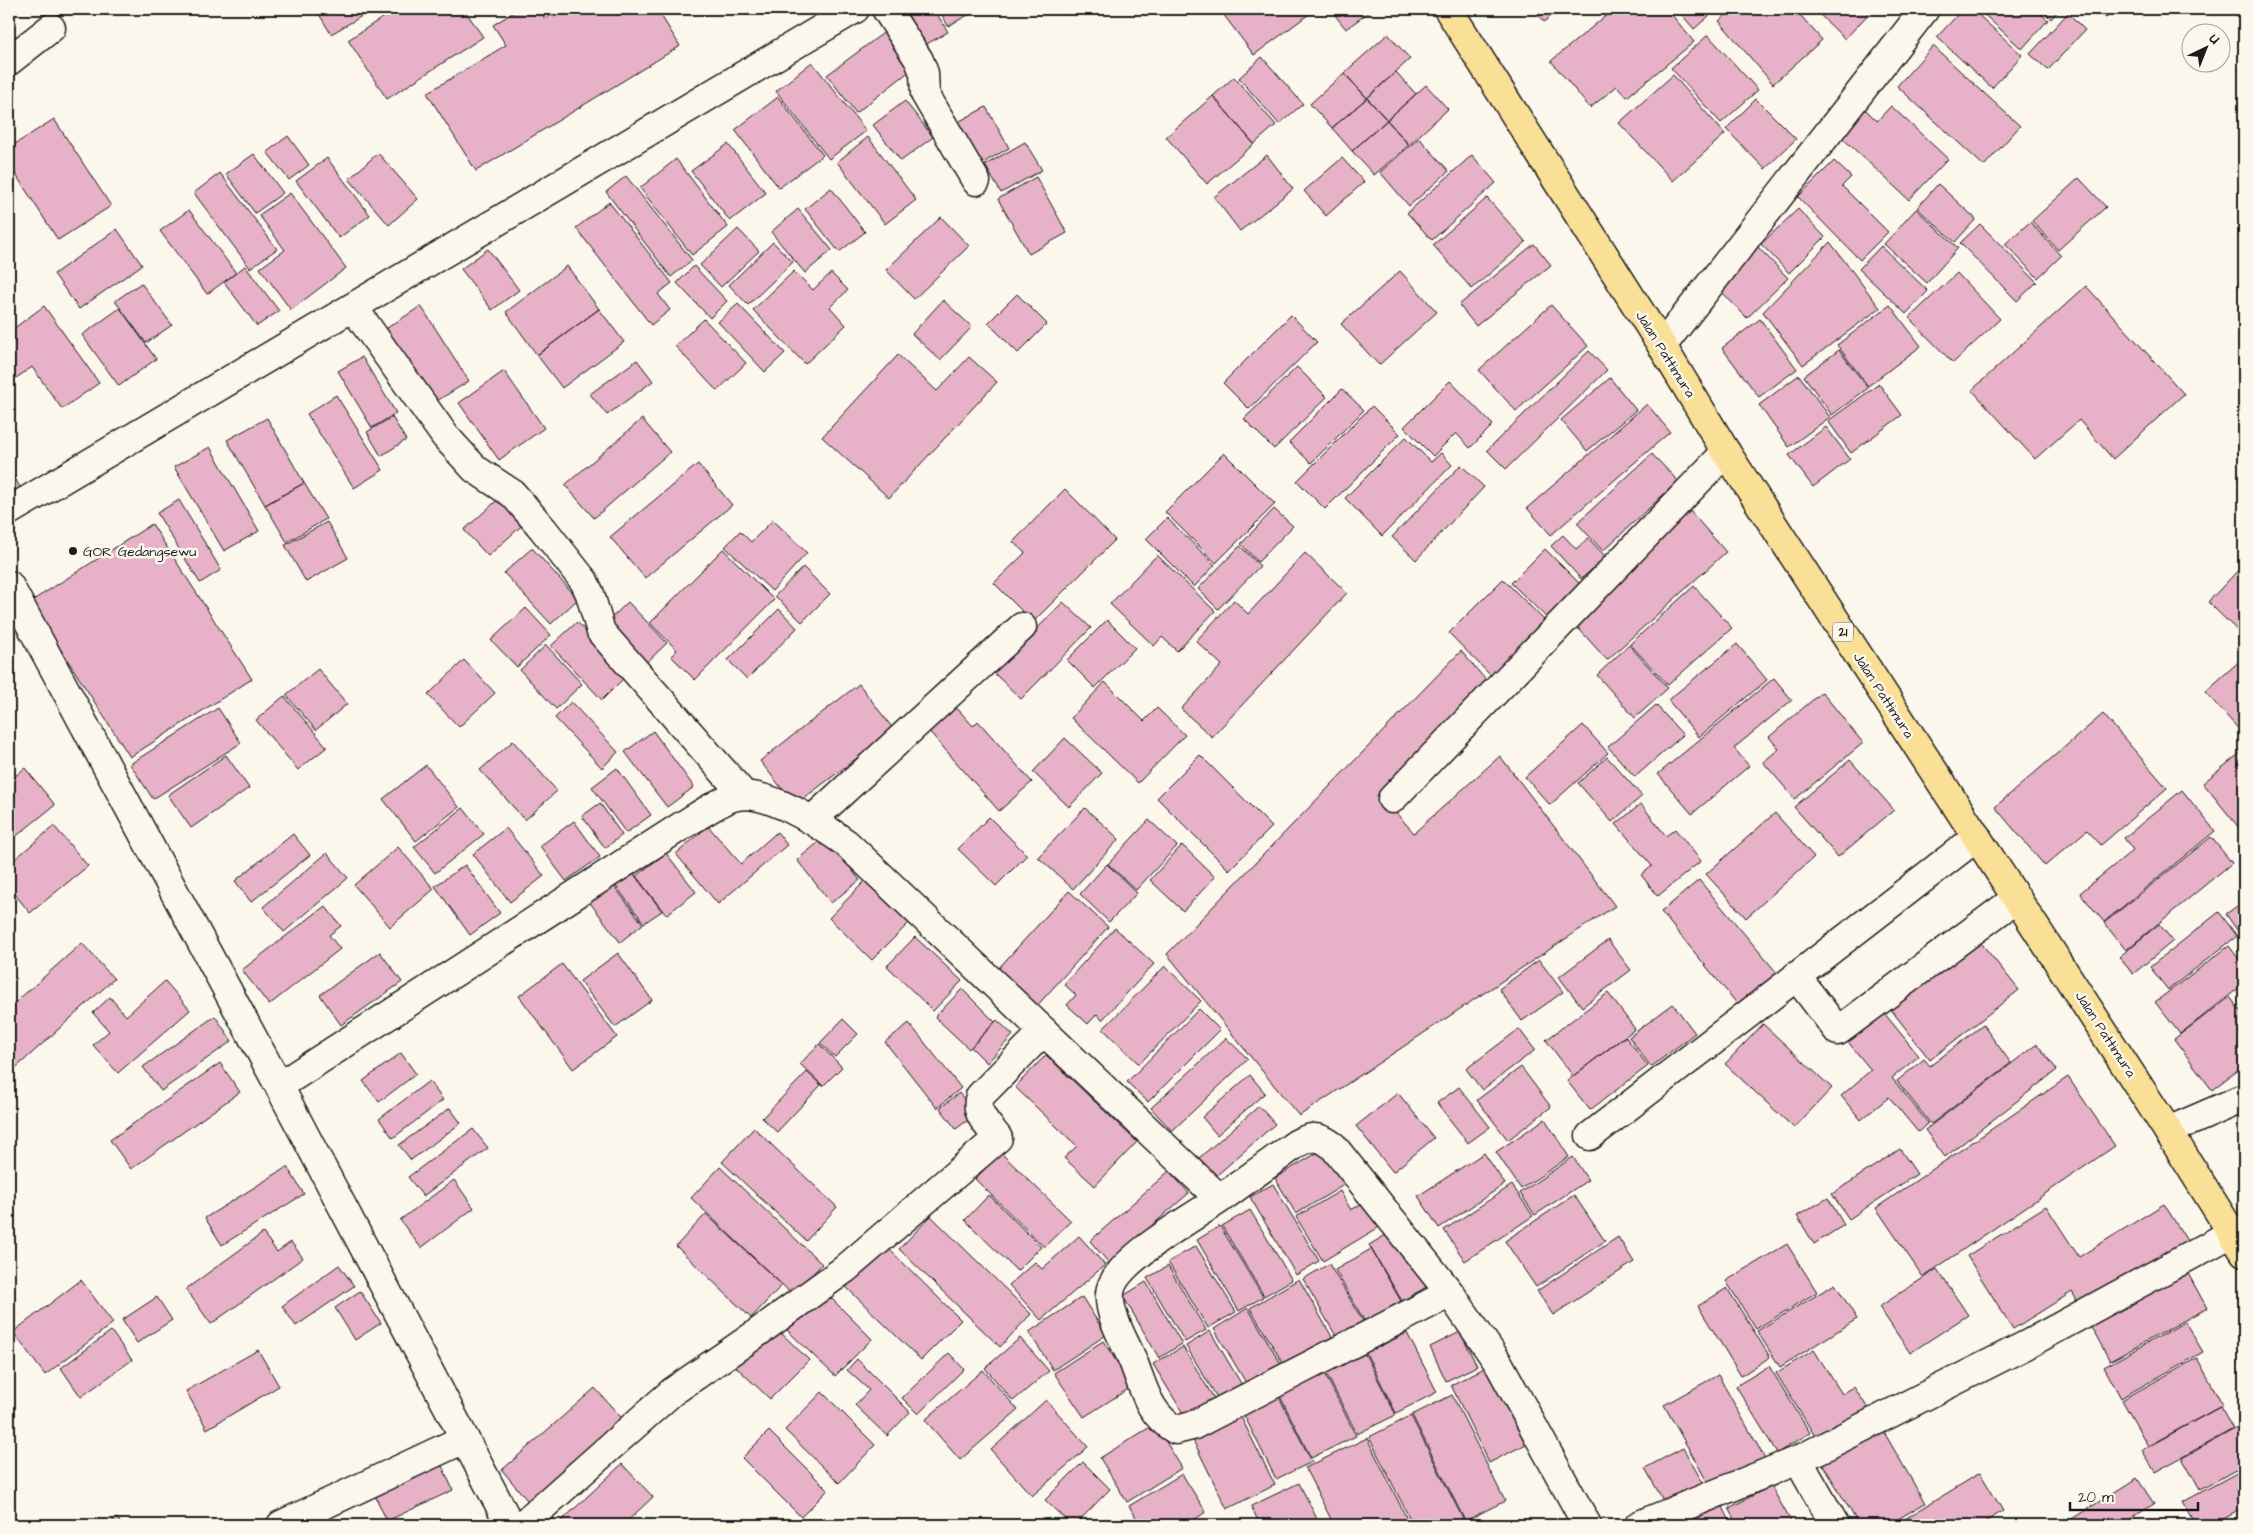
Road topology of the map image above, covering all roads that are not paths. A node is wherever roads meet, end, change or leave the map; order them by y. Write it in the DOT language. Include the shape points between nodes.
graph roads {
  1 [pos="855,9"];
  2 [pos="886,9"];
  3 [pos="1448,9"];
  4 [pos="1926,9"];
  5 [pos="51,28"];
  6 [pos="9,60"];
  7 [pos="976,182"];
  8 [pos="352,307"];
  9 [pos="1662,346"];
  10 [pos="1726,452"];
  11 [pos="9,511"];
  12 [pos="9,585"];
  13 [pos="1022,627"];
  14 [pos="744,795"];
  15 [pos="1392,799"];
  16 [pos="813,819"];
  17 [pos="1977,837"];
  18 [pos="2017,898"];
  19 [pos="1796,976"];
  20 [pos="1044,1031"];
  21 [pos="279,1086"];
  22 [pos="2244,1098"];
  23 [pos="2168,1131"];
  24 [pos="1590,1136"];
  25 [pos="1220,1199"];
  26 [pos="2238,1243"];
  27 [pos="1450,1294"];
  28 [pos="464,1439"];
  29 [pos="1798,1460"];
  30 [pos="281,1525"];
  31 [pos="510,1525"];
  32 [pos="522,1525"];
  33 [pos="1587,1525"];
  34 [pos="1639,1525"];
  35 [pos="1835,1525"];
  1 -- 8 [label="street"];
  2 -- 7 [label="street" via="919,60 924,73 925,94"];
  3 -- 9 [label="highway, Jalan Pattimura / 21"];
  4 -- 9 [label="street"];
  5 -- 6 [label="street"];
  8 -- 11 [label="street"];
  8 -- 14 [label="street" via="445,436 476,469 513,494 544,529 584,582 601,632"];
  9 -- 10 [label="highway, Jalan Pattimura / 21"];
  10 -- 15 [label="street"];
  10 -- 17 [label="highway, Jalan Pattimura / 21"];
  12 -- 21 [label="street"];
  13 -- 16 [label="street"];
  14 -- 16 [label="street" via="766,800"];
  14 -- 21 [label="street" via="731,798 683,825"];
  16 -- 20 [label="street" via="846,843"];
  17 -- 18 [label="highway, Jalan Pattimura / 21"];
  17 -- 19 [label="street"];
  18 -- 19 [label="street" via="1838,1031"];
  18 -- 23 [label="highway, Jalan Pattimura / 21"];
  19 -- 24 [label="street"];
  20 -- 25 [label="street"];
  20 -- 32 [label="street" via="980,1096 979,1113 998,1138 845,1269 672,1392"];
  21 -- 28 [label="street"];
  22 -- 23 [label="street"];
  23 -- 26 [label="highway, Jalan Pattimura / 21"];
  25 -- 27 [label="street" via="1296,1144 1309,1137 1323,1138 1333,1146"];
  25 -- 27 [label="street" via="1129,1261 1114,1277 1110,1293 1113,1313 1151,1406 1162,1422 1176,1430 1192,1426"];
  26 -- 29 [label="street"];
  27 -- 33 [label="street" via="1499,1364"];
  28 -- 30 [label="street"];
  28 -- 31 [label="street"];
  29 -- 34 [label="street"];
  29 -- 35 [label="street"];
}
